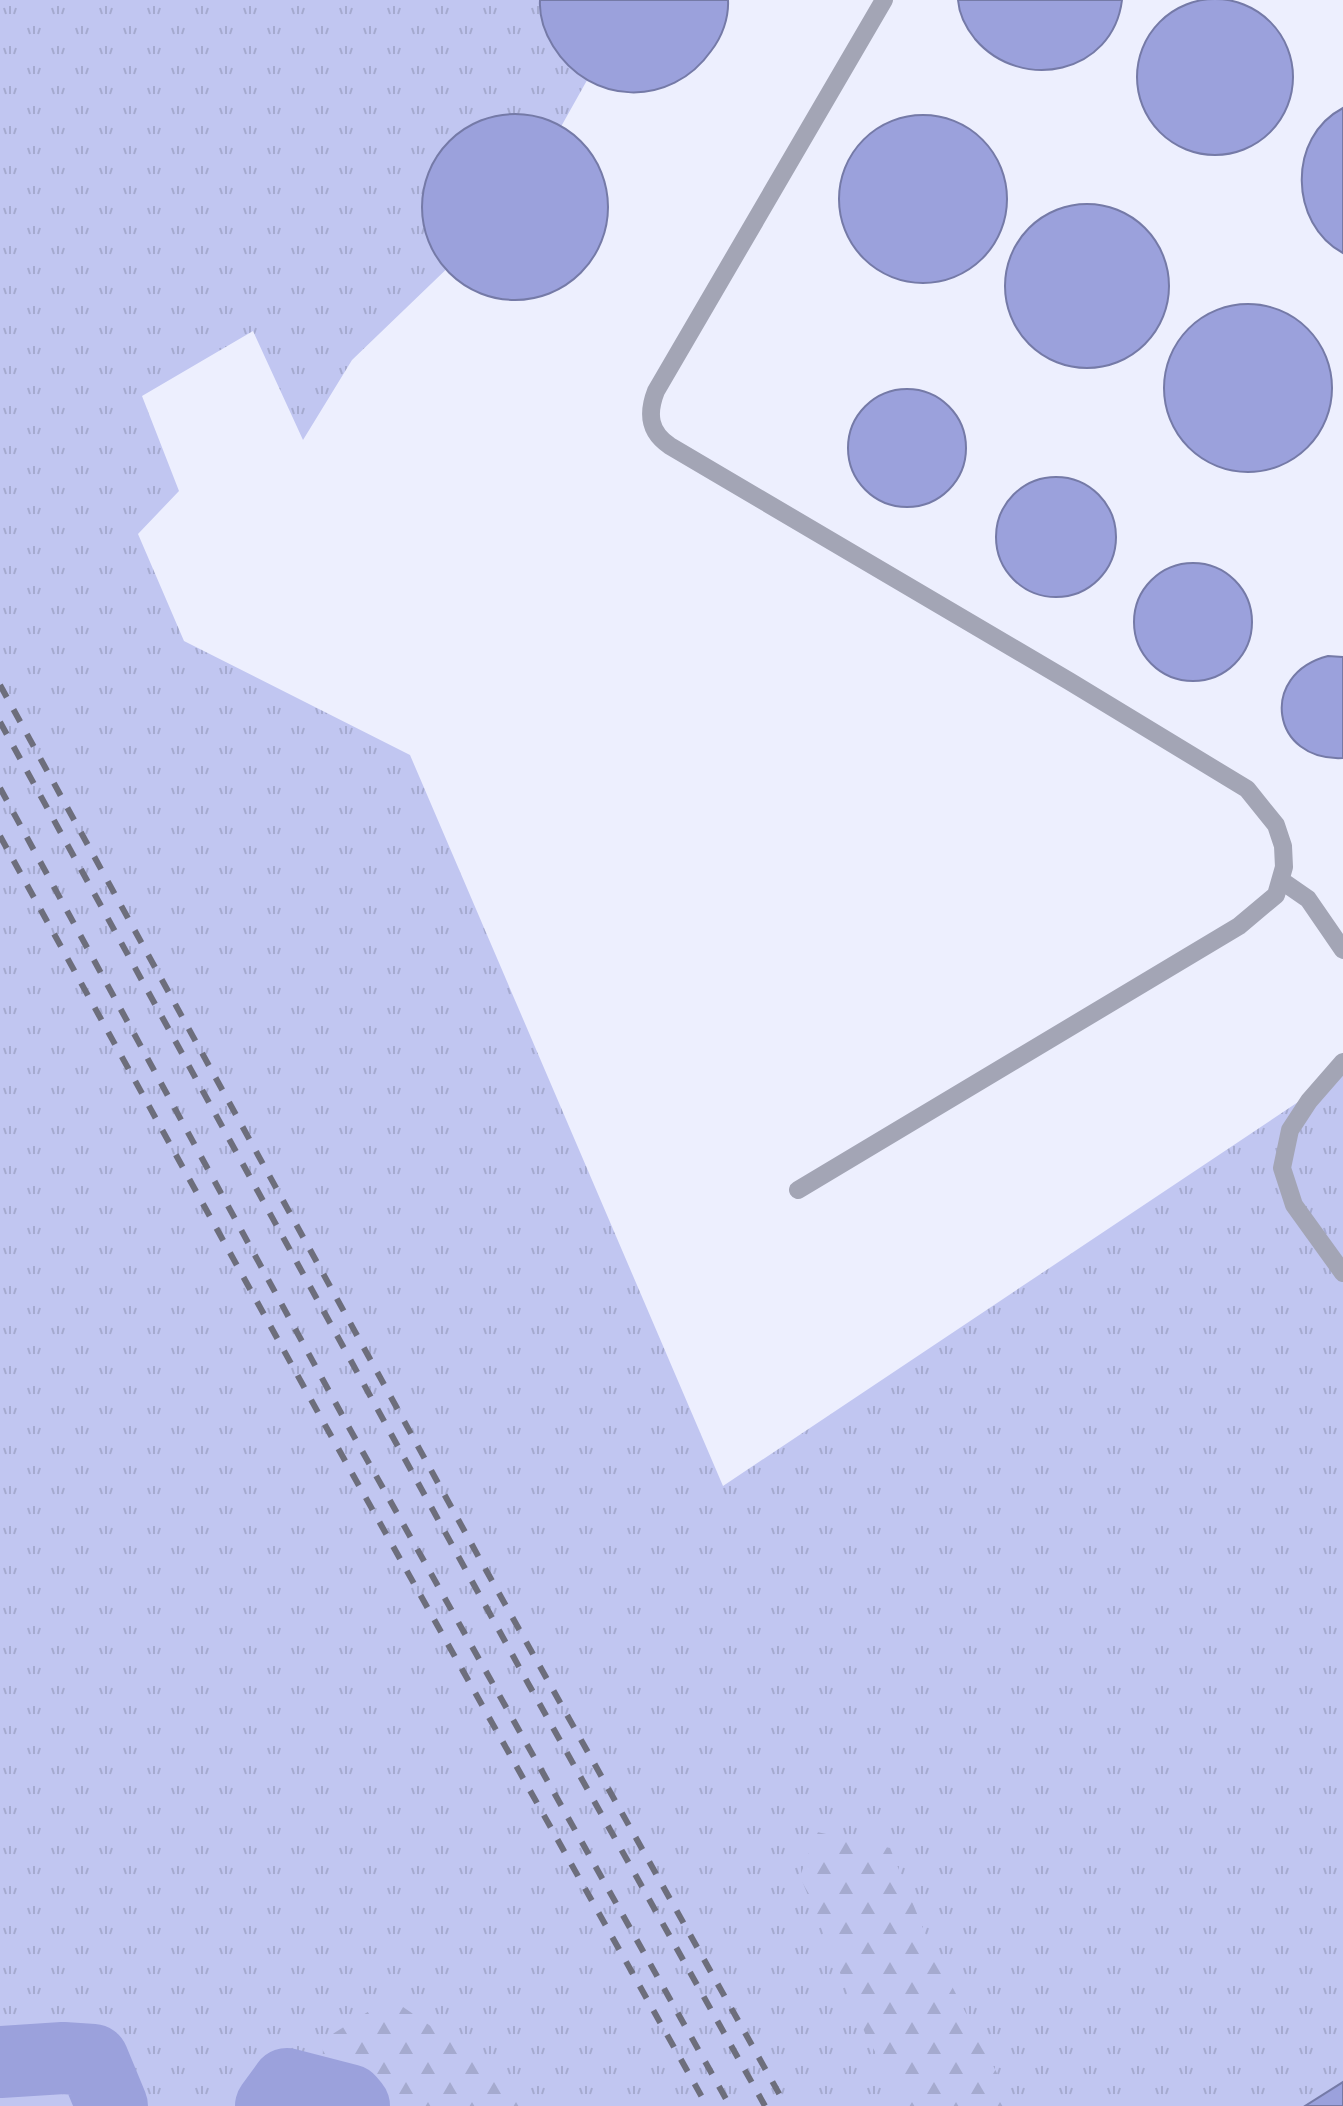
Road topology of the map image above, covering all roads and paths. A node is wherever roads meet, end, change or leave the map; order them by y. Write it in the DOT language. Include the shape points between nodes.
graph roads {
  1 [pos="884,0"];
  2 [pos="1282,881"];
  3 [pos="1343,950"];
  4 [pos="1343,1062"];
  5 [pos="798,1190"];
  6 [pos="1343,1273"];
  1 -- 2 [label="lane" via="656,391 650,411 654,432 1247,789 1276,825 1283,846"];
  2 -- 3 [label="lane" via="1308,899"];
  2 -- 5 [label="lane" via="1276,895 1239,926"];
  4 -- 6 [label="lane" via="1290,1130 1282,1168 1294,1205"];
}
